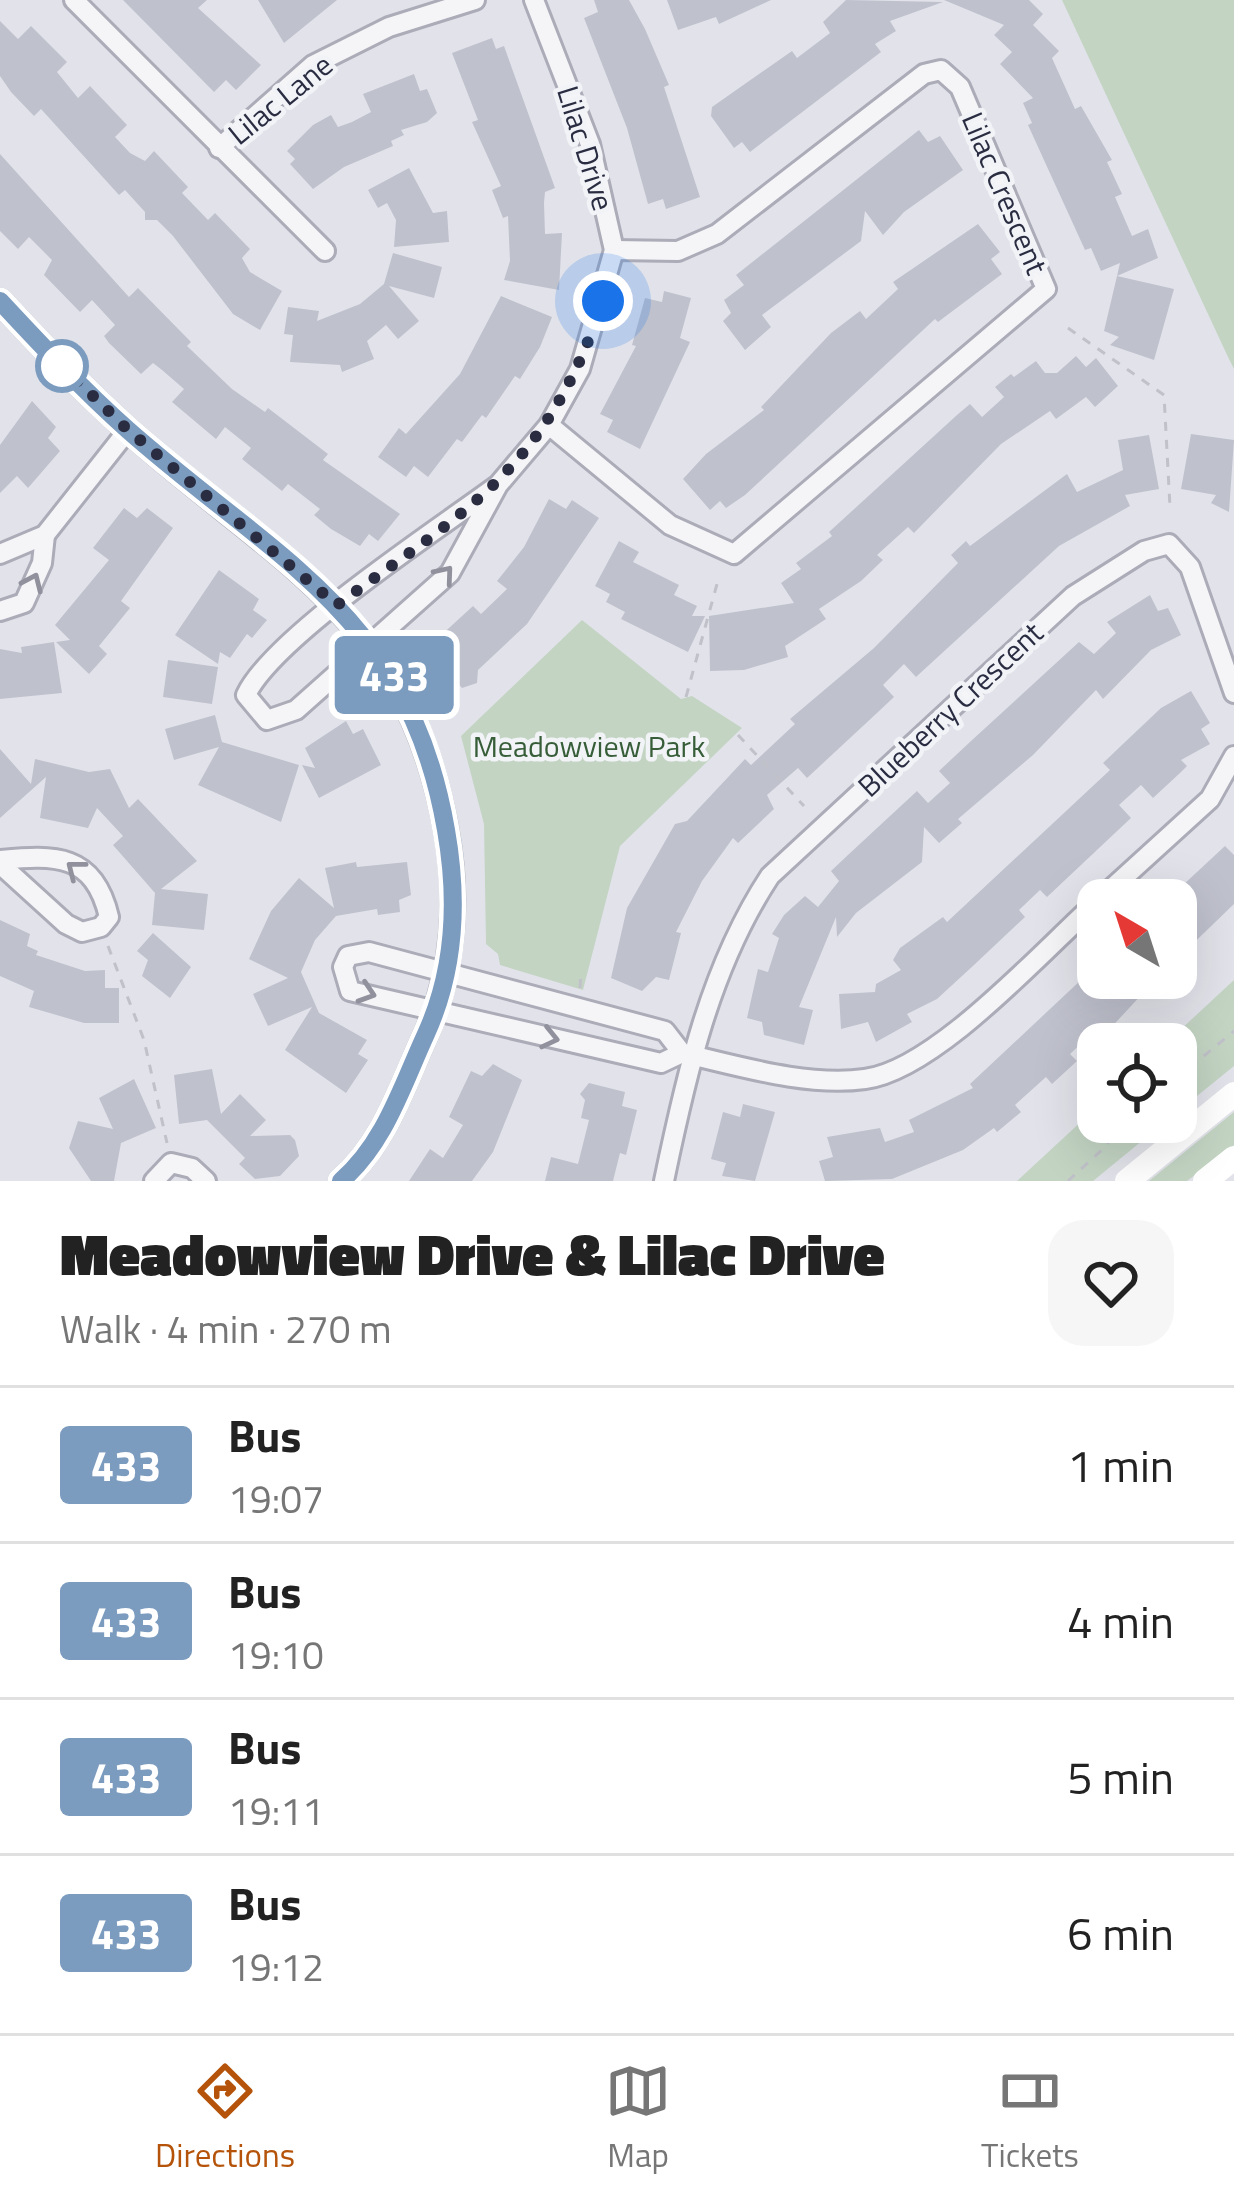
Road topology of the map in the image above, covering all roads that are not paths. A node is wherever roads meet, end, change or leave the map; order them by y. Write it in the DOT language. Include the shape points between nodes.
graph roads {
  1 [pos="74,0"];
  2 [pos="475,0"];
  3 [pos="534,0"];
  4 [pos="219,148"];
  5 [pos="614,250"];
  6 [pos="325,251"];
  7 [pos="0,301"];
  8 [pos="549,424"];
  9 [pos="128,430"];
  10 [pos="498,485"];
  11 [pos="45,535"];
  12 [pos="0,554"];
  13 [pos="337,605"];
  14 [pos="0,610"];
  15 [pos="370,645"];
  16 [pos="1234,693"];
  17 [pos="1234,756"];
  18 [pos="0,862"];
  19 [pos="1121,879"];
  20 [pos="1077,919"];
  21 [pos="446,973"];
  22 [pos="436,1012"];
  23 [pos="688,1054"];
  24 [pos="1234,1094"];
  25 [pos="1234,1158"];
  26 [pos="154,1181"];
  27 [pos="206,1181"];
  28 [pos="341,1181"];
  29 [pos="664,1181"];
  30 [pos="1127,1181"];
  31 [pos="1204,1181"];
  1 -- 4 [label="street, Lilac Lane"];
  2 -- 4 [label="street, Lilac Lane" via="388,27 313,64"];
  3 -- 5 [label="street, Lilac Drive" via="590,145"];
  4 -- 6 [label="street, Lilac Lane"];
  5 -- 8 [label="street, Lilac Drive" via="580,369"];
  5 -- 8 [label="street, Lilac Crescent" via="678,251 717,234 924,74 941,70 960,87 1046,289 734,554 670,525"];
  7 -- 9 [label="street"];
  8 -- 10 [label="street, Lilac Drive"];
  9 -- 11 [label="street"];
  9 -- 13 [label="street"];
  10 -- 13 [label="street, Lilac Drive"];
  15 -- 10 [label="street, Lilac Drive, one-way" via="450,573"];
  11 -- 12 [label="street"];
  14 -- 11 [label="street, one-way" via="24,603"];
  13 -- 15 [label="street"];
  13 -- 15 [label="street, Lilac Drive" via="254,678 247,695 256,710 267,720 296,710"];
  15 -- 21 [label="street" via="417,725 444,814 453,866"];
  16 -- 23 [label="street, Blueberry Crescent" via="1190,566 1169,544 1073,596 770,876 735,929"];
  17 -- 19 [label="street" via="1210,799"];
  18 -- 18 [label="street, one-way" via="66,924 82,932 109,917 104,896 71,862 56,855"];
  20 -- 23 [label="street" via="926,1056 868,1079 823,1080"];
  21 -- 22 [label="street"];
  21 -- 22 [label="street, one-way" via="369,952 349,956 343,967 350,991"];
  21 -- 23 [label="street" via="665,1031"];
  22 -- 23 [label="street, one-way" via="661,1063"];
  22 -- 28 [label="street" via="371,1156"];
  23 -- 29 [label="street, Blueberry Crescent"];
  24 -- 30 [label="main road"];
  25 -- 31 [label="main road"];
  26 -- 27 [label="street" via="171,1162"];
}
